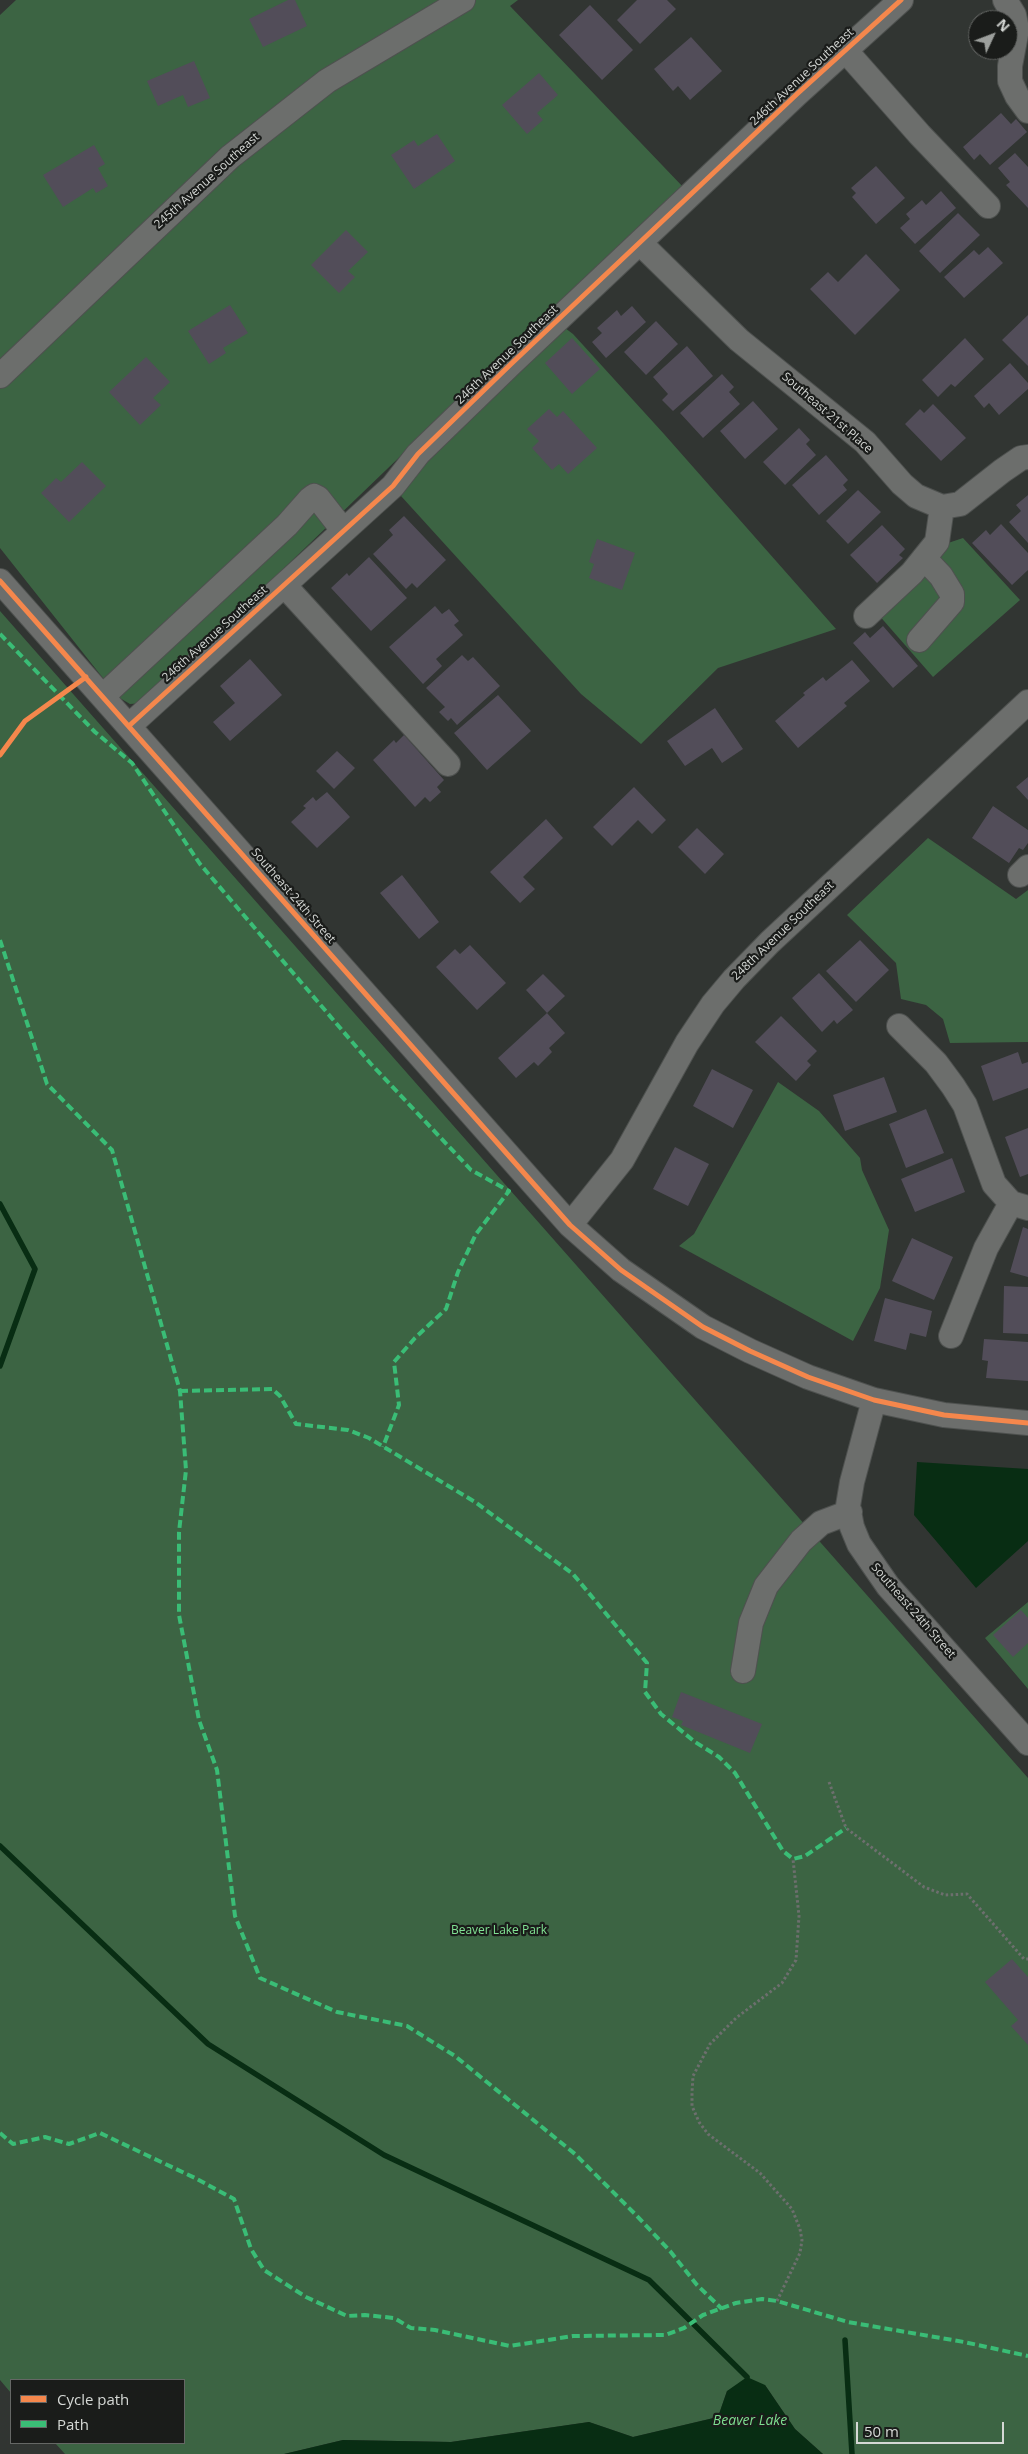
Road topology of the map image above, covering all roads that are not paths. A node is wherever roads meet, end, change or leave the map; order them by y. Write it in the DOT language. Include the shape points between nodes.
graph roads {
  1 [pos="463,0"];
  2 [pos="900,0"];
  3 [pos="1005,0"];
  4 [pos="845,50"];
  5 [pos="1028,112"];
  6 [pos="988,206"];
  7 [pos="640,243"];
  8 [pos="0,376"];
  9 [pos="1028,457"];
  10 [pos="942,507"];
  11 [pos="343,530"];
  12 [pos="924,558"];
  13 [pos="0,581"];
  14 [pos="284,585"];
  15 [pos="866,616"];
  16 [pos="919,640"];
  17 [pos="103,696"];
  18 [pos="1028,702"];
  19 [pos="130,725"];
  20 [pos="448,764"];
  21 [pos="899,1026"];
  22 [pos="1020,1206"];
  23 [pos="570,1225"];
  24 [pos="952,1336"];
  25 [pos="874,1400"];
  26 [pos="1028,1423"];
  27 [pos="850,1512"];
  28 [pos="743,1670"];
  29 [pos="1028,1743"];
  1 -- 8 [label="street, 245th Avenue Southeast" via="327,81 230,157"];
  2 -- 4 [label="street, 246th Avenue Southeast"];
  3 -- 5 [label="street" via="1014,15 1017,29 1010,81"];
  4 -- 6 [label="street"];
  4 -- 7 [label="street, 246th Avenue Southeast"];
  7 -- 10 [label="street, Southeast 21st Place" via="739,340 865,442 902,484 916,496"];
  7 -- 11 [label="street, 246th Avenue Southeast" via="418,454 392,486"];
  9 -- 10 [label="street" via="1002,471 967,500"];
  10 -- 12 [label="street" via="937,542"];
  11 -- 14 [label="street, 246th Avenue Southeast"];
  11 -- 17 [label="street" via="318,498 310,498 287,525"];
  12 -- 15 [label="street"];
  12 -- 16 [label="street" via="941,576 952,594 952,602"];
  13 -- 17 [label="street, Southeast 24th Street"];
  14 -- 19 [label="street, 246th Avenue Southeast"];
  14 -- 20 [label="street"];
  17 -- 19 [label="street, Southeast 24th Street"];
  18 -- 23 [label="street, 248th Avenue Southeast" via="734,979 687,1042 622,1160"];
  19 -- 23 [label="street, Southeast 24th Street"];
  21 -- 22 [label="street" via="954,1086 994,1184"];
  22 -- 24 [label="street" via="986,1248"];
  23 -- 25 [label="street, Southeast 24th Street" via="621,1270 703,1327 808,1377"];
  25 -- 26 [label="street, Southeast 24th Street" via="944,1415"];
  25 -- 27 [label="street, Southeast 24th Street" via="852,1482"];
  27 -- 28 [label="street" via="821,1522 814,1528 766,1586 751,1623"];
  27 -- 29 [label="street, Southeast 24th Street" via="858,1544 888,1586"];
}
